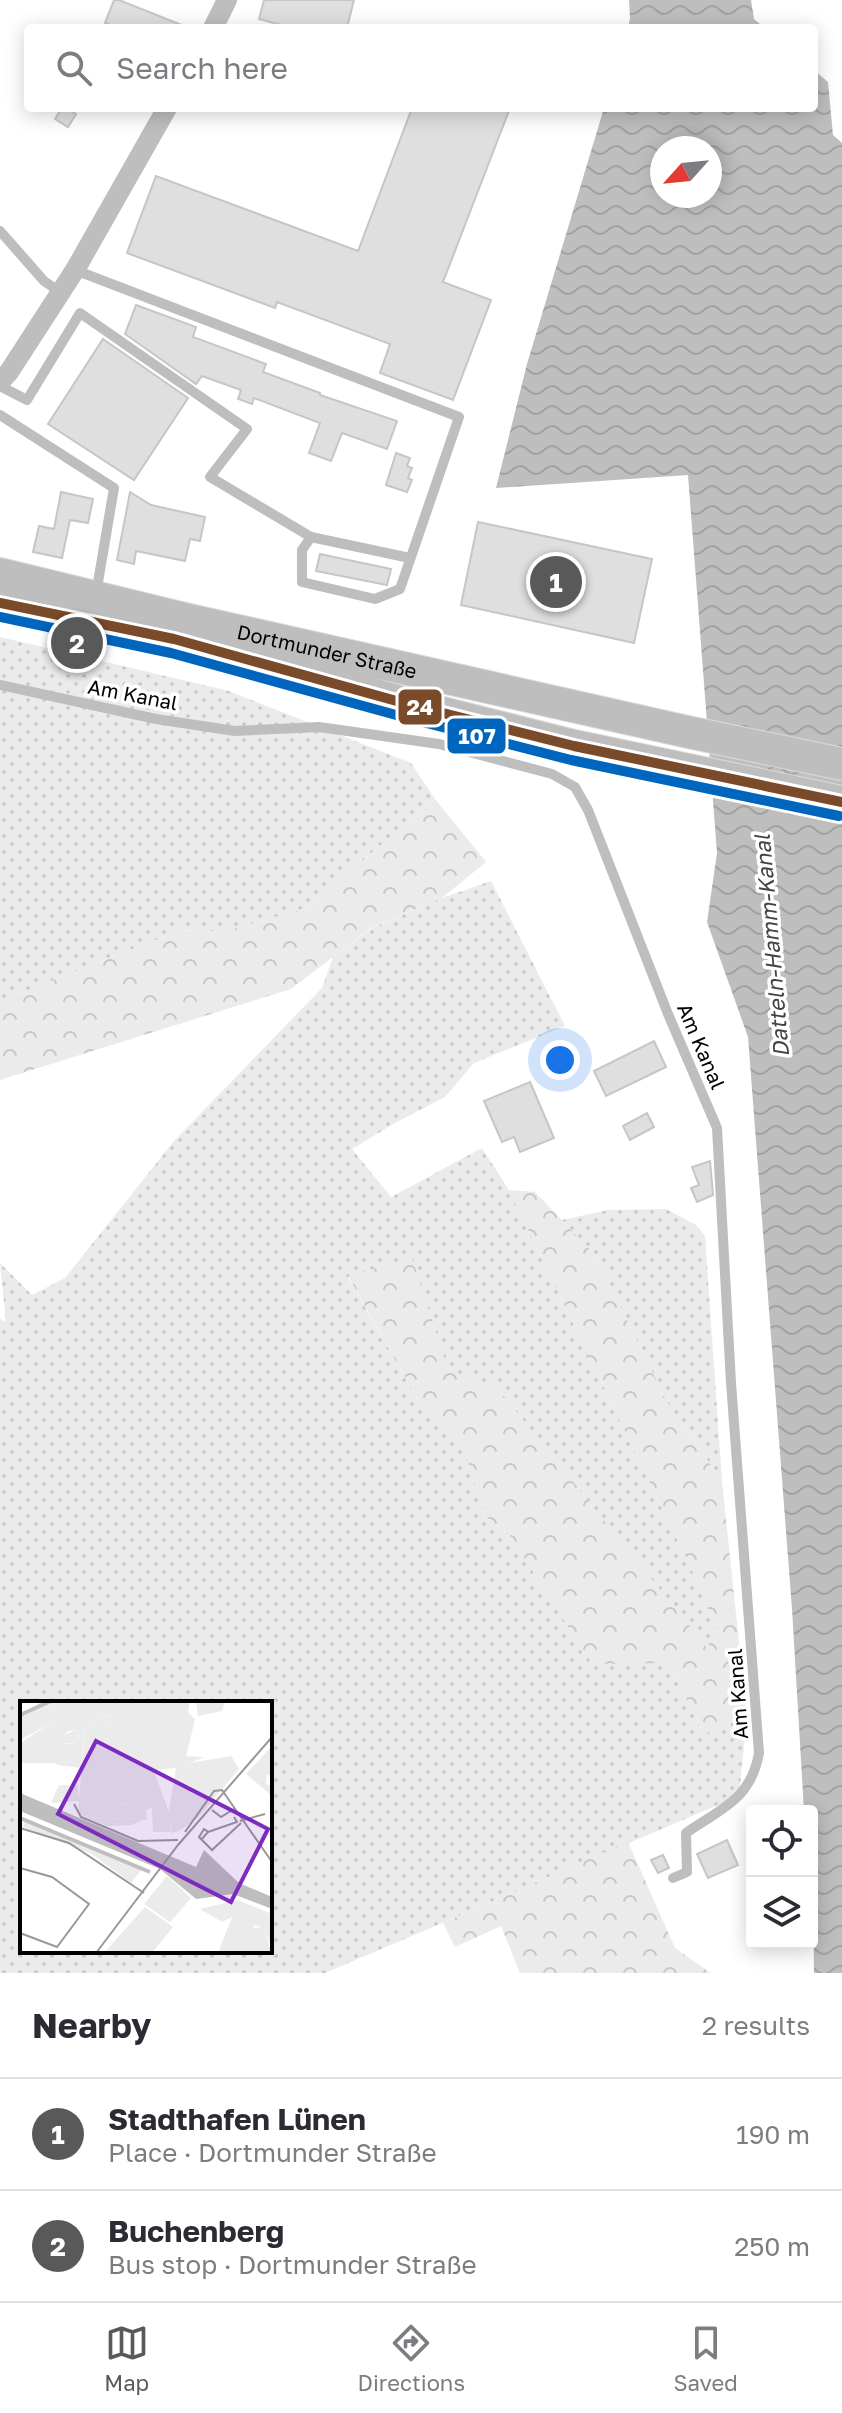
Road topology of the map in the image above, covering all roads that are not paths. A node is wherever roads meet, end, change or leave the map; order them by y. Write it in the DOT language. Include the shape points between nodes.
graph roads {
  1 [pos="227,0"];
  2 [pos="215,24"];
  3 [pos="165,112"];
  4 [pos="0,231"];
  5 [pos="75,270"];
  6 [pos="60,292"];
  7 [pos="0,384"];
  8 [pos="0,415"];
  9 [pos="311,537"];
  10 [pos="410,558"];
  11 [pos="0,574"];
  12 [pos="96,596"];
  13 [pos="0,603"];
  14 [pos="0,685"];
  15 [pos="842,764"];
  16 [pos="842,802"];
  17 [pos="673,1878"];
  1 -- 2 [label="street"];
  3 -- 5 [label="street"];
  4 -- 6 [label="lane"];
  5 -- 6 [label="street"];
  5 -- 10 [label="lane" via="459,417"];
  6 -- 7 [label="street"];
  7 -- 9 [label="lane" via="27,400 80,313 247,429 210,477"];
  8 -- 12 [label="lane" via="114,488"];
  9 -- 10 [label="lane"];
  9 -- 10 [label="lane" via="302,550 302,582 375,599 400,589"];
  11 -- 12 [label="main road, Dortmunder Straße"];
  12 -- 15 [label="main road, Dortmunder Straße"];
  13 -- 16 [label="main road, Dortmunder Straße" via="174,639 574,746"];
  14 -- 17 [label="lane, Am Kanal" via="235,731 319,727 439,744 552,774 575,787 588,810 717,1128 759,1753 756,1771 741,1795 686,1833 687,1872"];
}
